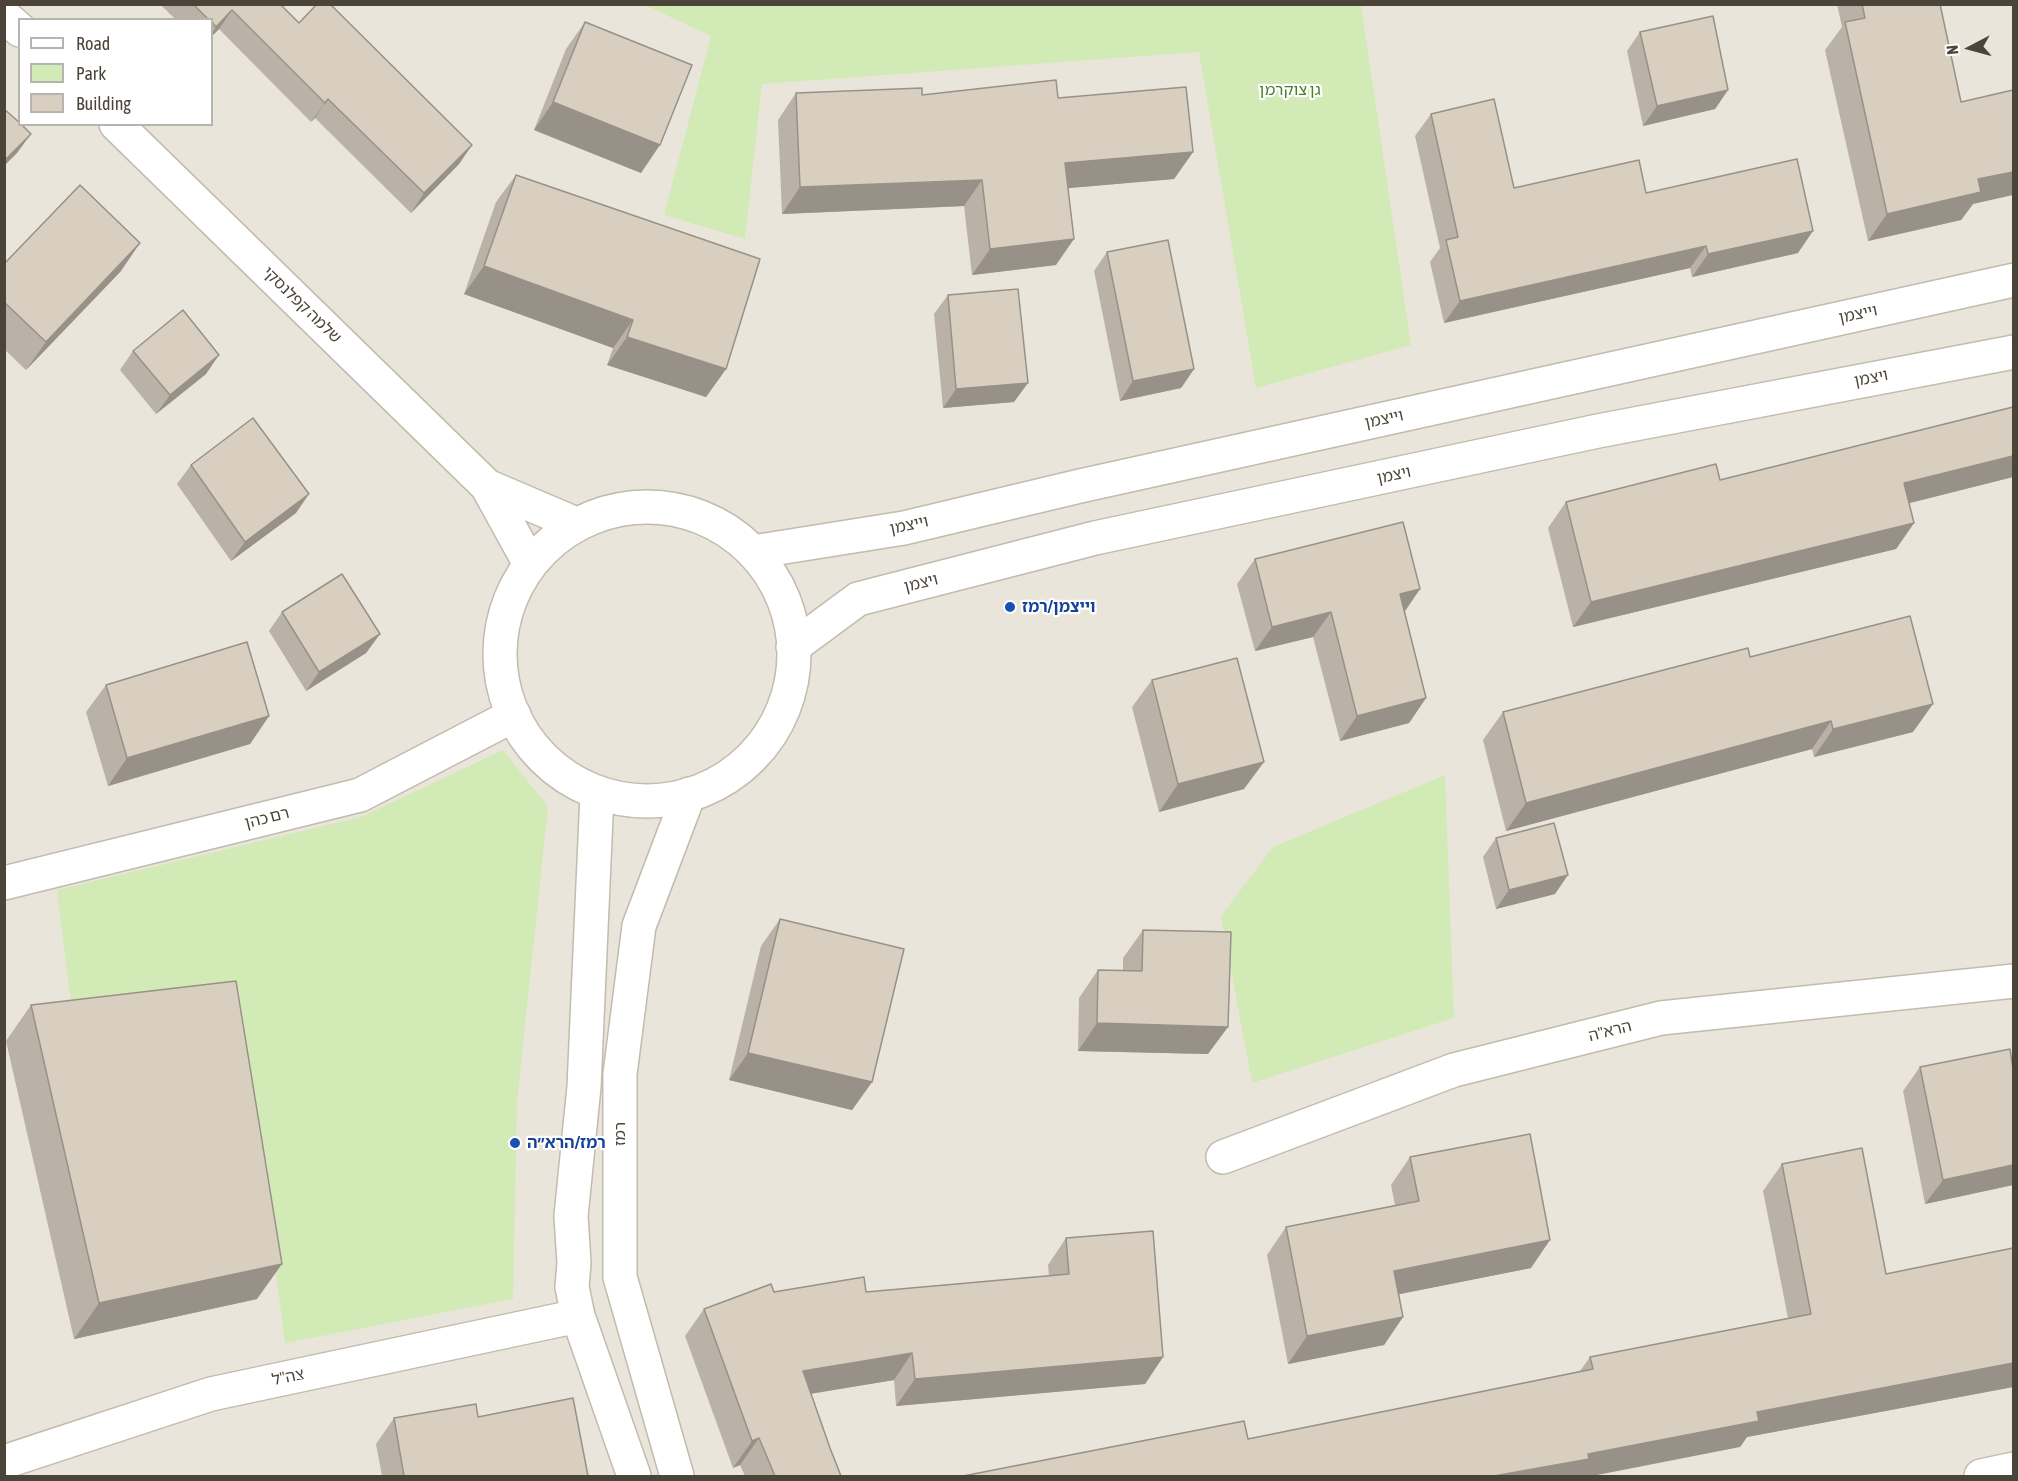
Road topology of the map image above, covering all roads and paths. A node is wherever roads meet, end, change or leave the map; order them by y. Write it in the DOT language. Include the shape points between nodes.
graph roads {
  1 [pos="4,16"];
  2 [pos="18,28"];
  3 [pos="118,126"];
  4 [pos="2013,280"];
  5 [pos="2013,352"];
  6 [pos="488,486"];
  7 [pos="576,524"];
  8 [pos="753,552"];
  9 [pos="530,564"];
  10 [pos="794,647"];
  11 [pos="514,715"];
  12 [pos="597,794"];
  13 [pos="688,794"];
  14 [pos="4,883"];
  15 [pos="2013,981"];
  16 [pos="1223,1157"];
  17 [pos="578,1316"];
  18 [pos="4,1462"];
  19 [pos="2013,1469"];
  20 [pos="634,1476"];
  21 [pos="677,1476"];
  22 [pos="1981,1476"];
  1 -- 2 [label="street"];
  3 -- 6 [label="street, שלמה קפלנסקי"];
  4 -- 8 [label="street, וייצמן" via="904,528"];
  5 -- 10 [label="street, ויצמן" via="1598,432 1095,538 858,599"];
  6 -- 7 [label="street"];
  6 -- 9 [label="street"];
  7 -- 8 [label="street" via="616,510 658,507 695,514 728,531"];
  7 -- 9 [label="street"];
  8 -- 10 [label="street" via="773,578"];
  9 -- 11 [label="street" via="514,591 503,624 500,660"];
  10 -- 13 [label="street" via="789,690 774,728 746,764 710,787"];
  11 -- 12 [label="street" via="523,733 550,765"];
  11 -- 14 [label="street, רם כהן" via="360,795"];
  12 -- 13 [label="street" via="634,802"];
  12 -- 17 [label="street" via="584,1087 571,1216 572,1287"];
  13 -- 21 [label="street, רמז" via="639,926 620,1074 620,1277"];
  15 -- 16 [label="street, הרא\"ה" via="1661,1018 1454,1070"];
  17 -- 18 [label="street, צה\"ל" via="212,1394"];
  17 -- 20 [label="street"];
  19 -- 22 [label="street"];
}
